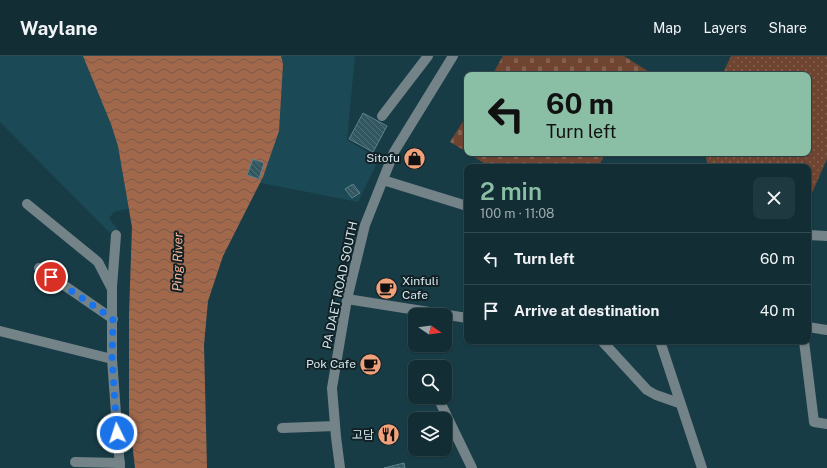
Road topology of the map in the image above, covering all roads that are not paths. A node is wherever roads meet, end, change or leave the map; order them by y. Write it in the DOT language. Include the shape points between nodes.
graph roads {
  1 [pos="428,56"];
  2 [pos="453,56"];
  3 [pos="382,116"];
  4 [pos="383,180"];
  5 [pos="27,204"];
  6 [pos="464,205"];
  7 [pos="116,235"];
  8 [pos="811,235"];
  9 [pos="827,236"];
  10 [pos="39,268"];
  11 [pos="112,289"];
  12 [pos="347,299"];
  13 [pos="464,318"];
  14 [pos="113,319"];
  15 [pos="811,327"];
  16 [pos="827,330"];
  17 [pos="0,331"];
  18 [pos="605,344"];
  19 [pos="661,344"];
  20 [pos="804,344"];
  21 [pos="112,358"];
  22 [pos="679,403"];
  23 [pos="442,404"];
  24 [pos="827,424"];
  25 [pos="335,426"];
  26 [pos="282,428"];
  27 [pos="76,462"];
  28 [pos="120,466"];
  29 [pos="340,468"];
  30 [pos="472,468"];
  31 [pos="702,468"];
  1 -- 3 [label="street"];
  2 -- 4 [label="street, PA DAET ROAD SOUTH" via="394,152"];
  4 -- 6 [label="street"];
  4 -- 12 [label="street, PA DAET ROAD SOUTH" via="365,225"];
  5 -- 11 [label="street" via="98,262"];
  7 -- 11 [label="street"];
  8 -- 9 [label="street"];
  10 -- 14 [label="street"];
  11 -- 14 [label="street"];
  12 -- 13 [label="street"];
  12 -- 25 [label="street, PA DAET ROAD SOUTH" via="332,388"];
  14 -- 21 [label="street"];
  15 -- 16 [label="street"];
  17 -- 21 [label="street"];
  18 -- 22 [label="street" via="647,390"];
  19 -- 22 [label="street"];
  20 -- 24 [label="street" via="814,422"];
  21 -- 28 [label="street"];
  22 -- 31 [label="street"];
  23 -- 30 [label="street"];
  25 -- 26 [label="street"];
  25 -- 29 [label="street, PA DAET ROAD SOUTH"];
  27 -- 28 [label="street"];
}
